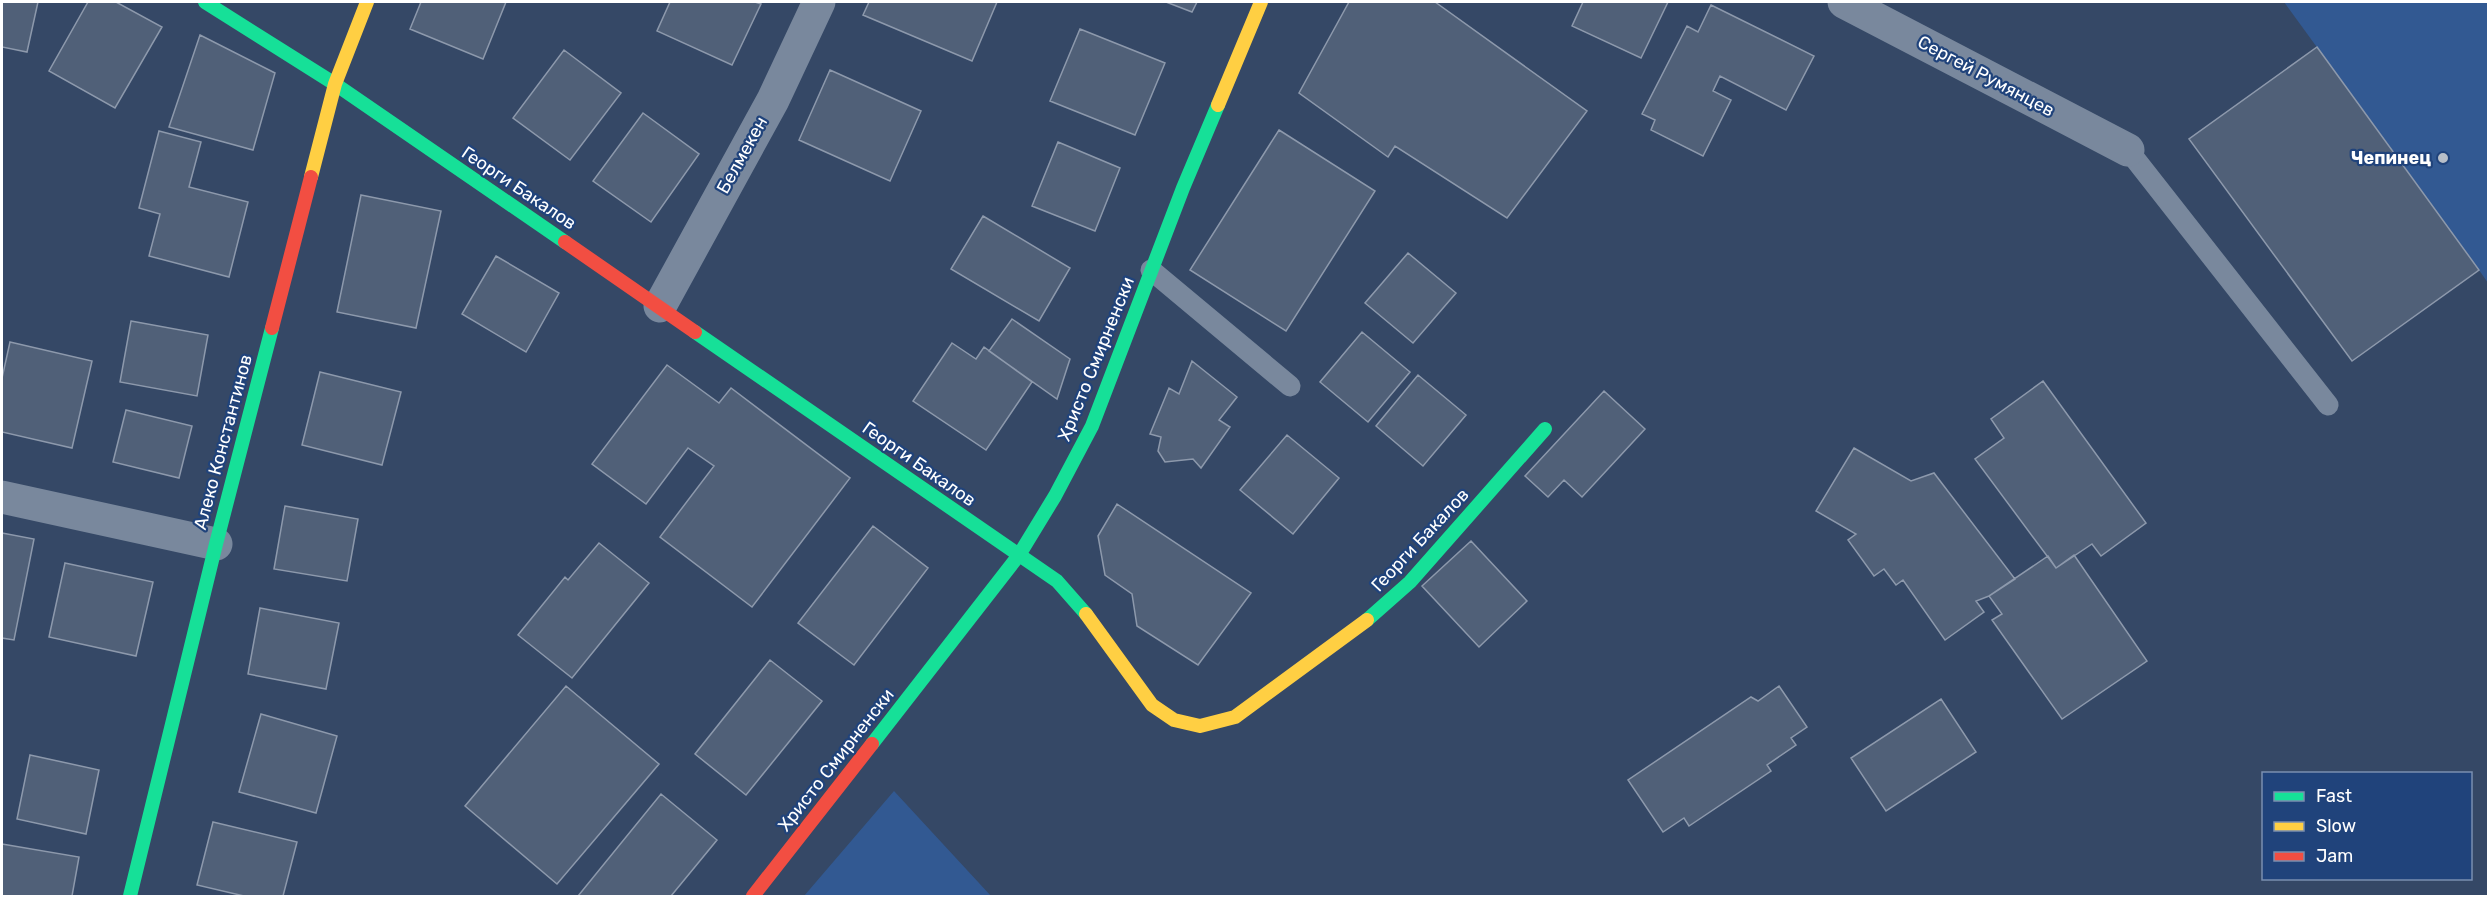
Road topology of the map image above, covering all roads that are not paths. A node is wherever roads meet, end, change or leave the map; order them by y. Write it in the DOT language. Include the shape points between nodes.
graph roads {
  1 [pos="205,2"];
  2 [pos="367,2"];
  3 [pos="819,2"];
  4 [pos="1261,2"];
  5 [pos="1844,2"];
  6 [pos="335,84"];
  7 [pos="2128,150"];
  8 [pos="1151,270"];
  9 [pos="660,306"];
  10 [pos="1290,386"];
  11 [pos="2328,405"];
  12 [pos="1545,429"];
  13 [pos="2,497"];
  14 [pos="216,544"];
  15 [pos="1019,555"];
  16 [pos="130,897"];
  17 [pos="753,897"];
  1 -- 6 [label="street, Георги Бакалов"];
  2 -- 6 [label="street, Алеко Константинов"];
  3 -- 9 [label="street, Белмекен" via="773,100"];
  4 -- 8 [label="street, Христо Смирненски"];
  5 -- 7 [label="street, Сергей Румянцев"];
  6 -- 9 [label="street, Георги Бакалов"];
  6 -- 14 [label="street, Алеко Константинов"];
  7 -- 11 [label="lane"];
  8 -- 10 [label="lane"];
  8 -- 15 [label="street, Христо Смирненски" via="1092,426"];
  9 -- 15 [label="street, Георги Бакалов"];
  12 -- 15 [label="street, Георги Бакалов" via="1410,582 1359,627 1235,717 1200,726 1174,720 1152,705 1096,626 1057,581"];
  13 -- 14 [label="street"];
  14 -- 16 [label="street, Алеко Константинов"];
  15 -- 17 [label="street, Христо Смирненски"];
}
